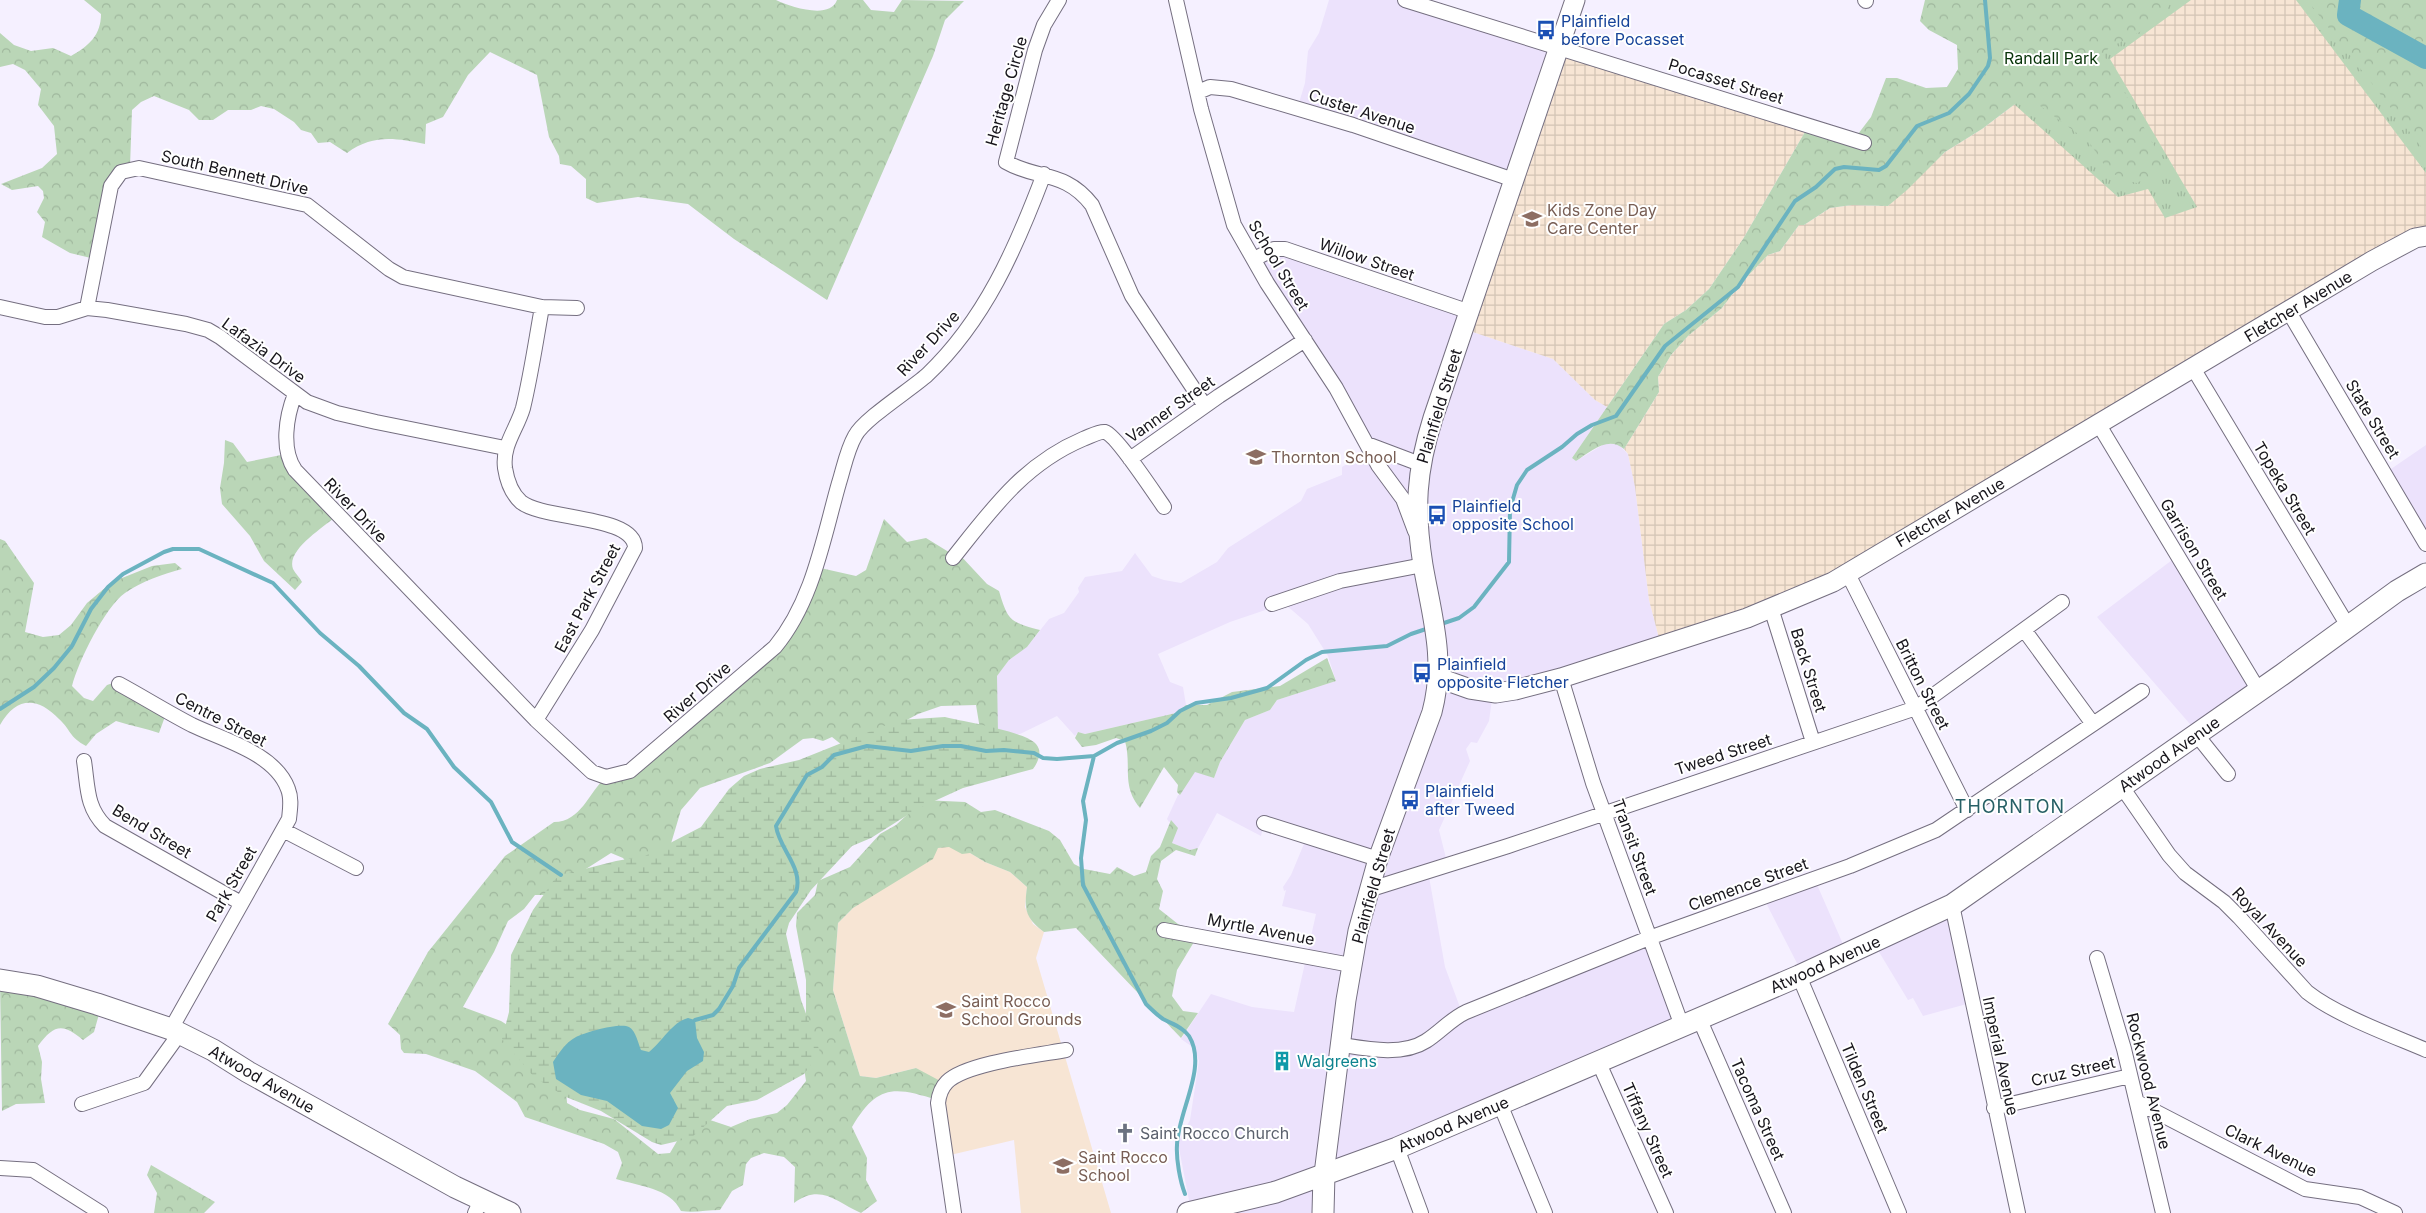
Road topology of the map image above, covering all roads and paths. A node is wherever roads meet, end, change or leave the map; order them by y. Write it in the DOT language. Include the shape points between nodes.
graph roads {
  1 [pos="1059,0"];
  2 [pos="1176,0"];
  3 [pos="1405,0"];
  4 [pos="1575,0"];
  5 [pos="1558,49"];
  6 [pos="1198,92"];
  7 [pos="1864,143"];
  8 [pos="1044,174"];
  9 [pos="1514,180"];
  10 [pos="2426,236"];
  11 [pos="1254,259"];
  12 [pos="0,307"];
  13 [pos="542,307"];
  14 [pos="87,308"];
  15 [pos="577,308"];
  16 [pos="1470,312"];
  17 [pos="2289,312"];
  18 [pos="1305,340"];
  19 [pos="2193,368"];
  20 [pos="295,394"];
  21 [pos="1205,406"];
  22 [pos="2099,425"];
  23 [pos="1367,444"];
  24 [pos="505,448"];
  25 [pos="1130,459"];
  26 [pos="1420,464"];
  27 [pos="1164,507"];
  28 [pos="1420,543"];
  29 [pos="2426,544"];
  30 [pos="954,558"];
  31 [pos="2426,559"];
  32 [pos="1423,565"];
  33 [pos="1848,574"];
  34 [pos="2426,574"];
  35 [pos="2397,591"];
  36 [pos="2062,602"];
  37 [pos="1272,604"];
  38 [pos="1771,608"];
  39 [pos="2348,626"];
  40 [pos="2025,631"];
  41 [pos="1439,678"];
  42 [pos="1561,678"];
  43 [pos="118,684"];
  44 [pos="2142,691"];
  45 [pos="2259,691"];
  46 [pos="1916,708"];
  47 [pos="536,720"];
  48 [pos="2092,724"];
  49 [pos="2196,734"];
  50 [pos="1813,742"];
  51 [pos="84,761"];
  52 [pos="2228,774"];
  53 [pos="2122,787"];
  54 [pos="1967,810"];
  55 [pos="1604,814"];
  56 [pos="1264,823"];
  57 [pos="283,830"];
  58 [pos="1378,859"];
  59 [pos="356,868"];
  60 [pos="1368,890"];
  61 [pos="241,903"];
  62 [pos="1952,906"];
  63 [pos="1164,930"];
  64 [pos="1649,938"];
  65 [pos="2097,958"];
  66 [pos="1352,964"];
  67 [pos="1799,976"];
  68 [pos="0,980"];
  69 [pos="1690,1022"];
  70 [pos="175,1031"];
  71 [pos="1342,1045"];
  72 [pos="1066,1050"];
  73 [pos="2426,1050"];
  74 [pos="1598,1061"];
  75 [pos="2130,1076"];
  76 [pos="2137,1102"];
  77 [pos="82,1104"];
  78 [pos="1500,1104"];
  79 [pos="1994,1108"];
  80 [pos="1397,1148"];
  81 [pos="0,1168"];
  82 [pos="1324,1174"];
  83 [pos="478,1207"];
  84 [pos="101,1213"];
  85 [pos="510,1213"];
  86 [pos="954,1213"];
  87 [pos="1188,1213"];
  88 [pos="1323,1213"];
  89 [pos="1421,1213"];
  90 [pos="1545,1213"];
  91 [pos="1666,1213"];
  92 [pos="1784,1213"];
  93 [pos="1899,1213"];
  94 [pos="2018,1213"];
  95 [pos="2163,1213"];
  96 [pos="2395,1213"];
  1 -- 8 [label="street, Heritage Circle" via="1044,24 1035,50 1005,158 1009,164"];
  2 -- 6 [label="street, School Street"];
  3 -- 5 [label="street, Pocasset Street"];
  4 -- 5 [label="main road, Plainfield Street"];
  5 -- 7 [label="street, Pocasset Street"];
  5 -- 9 [label="main road, Plainfield Street"];
  6 -- 9 [label="street, Custer Avenue" via="1210,87 1231,89 1353,125"];
  6 -- 11 [label="street, School Street" via="1234,225"];
  8 -- 21 [label="street, Heritage Circle" via="1074,187 1092,205 1132,296"];
  8 -- 47 [label="street, River Drive" via="1010,258 976,317 926,375 856,434 805,598 775,647 630,771 616,776 606,777 586,768"];
  9 -- 16 [label="main road, Plainfield Street"];
  10 -- 17 [label="main road, Fletcher Avenue" via="2415,238"];
  11 -- 16 [label="street, Willow Street" via="1274,249 1285,249"];
  11 -- 18 [label="street, School Street"];
  12 -- 14 [label="street, Lafazia Drive" via="44,317 58,317"];
  13 -- 14 [label="street, South Bennett Drive" via="403,277 307,205 139,168 121,172 111,186"];
  13 -- 15 [label="street, South Bennett Drive"];
  13 -- 24 [label="street, East Park Street" via="523,407"];
  14 -- 20 [label="street, Lafazia Drive" via="208,330 246,354"];
  16 -- 26 [label="main road, Plainfield Street"];
  17 -- 19 [label="main road, Fletcher Avenue"];
  17 -- 29 [label="street, State Street"];
  18 -- 21 [label="street, Vanner Street"];
  18 -- 23 [label="street, School Street"];
  19 -- 22 [label="main road, Fletcher Avenue"];
  19 -- 39 [label="street, Topeka Street"];
  20 -- 24 [label="street, Lafazia Drive" via="306,402 337,413"];
  20 -- 47 [label="street, River Drive" via="286,442 288,460 295,470"];
  21 -- 25 [label="street, Vanner Street"];
  22 -- 33 [label="main road, Fletcher Avenue"];
  22 -- 45 [label="street, Garrison Street"];
  23 -- 26 [label="street"];
  23 -- 28 [label="street, School Street" via="1403,499"];
  24 -- 47 [label="street, East Park Street" via="508,481 522,502 534,509 612,525 629,534 635,542 635,548 592,630"];
  25 -- 27 [label="street"];
  25 -- 30 [label="street, Vanner Street" via="1105,432 1068,445 1012,485"];
  26 -- 28 [label="main road, Plainfield Street" via="1417,500"];
  28 -- 32 [label="main road, Plainfield Street"];
  31 -- 35 [label="main road, Atwood Avenue"];
  32 -- 37 [label="street" via="1340,581"];
  32 -- 41 [label="main road, Plainfield Street" via="1438,647"];
  33 -- 38 [label="main road, Fletcher Avenue"];
  33 -- 46 [label="street, Britton Street"];
  34 -- 35 [label="main road, Atwood Avenue"];
  35 -- 39 [label="main road, Atwood Avenue"];
  36 -- 40 [label="street, Tweed Street"];
  38 -- 42 [label="main road, Fletcher Avenue"];
  38 -- 50 [label="street, Back Street"];
  39 -- 45 [label="main road, Atwood Avenue"];
  40 -- 46 [label="street, Tweed Street"];
  40 -- 48 [label="street"];
  41 -- 42 [label="main road, Fletcher Avenue" via="1470,689 1496,693"];
  41 -- 58 [label="main road, Plainfield Street" via="1432,712"];
  42 -- 55 [label="street, Transit Street"];
  43 -- 57 [label="street, Centre Street" via="192,725 261,757 288,788 291,803 289,819"];
  44 -- 48 [label="street, Clemence Street"];
  45 -- 49 [label="main road, Atwood Avenue"];
  46 -- 50 [label="street, Tweed Street"];
  46 -- 54 [label="street, Britton Street"];
  48 -- 54 [label="street, Clemence Street"];
  49 -- 52 [label="street"];
  49 -- 53 [label="main road, Atwood Avenue"];
  50 -- 55 [label="street, Tweed Street"];
  51 -- 61 [label="street, Bend Street" via="91,805 97,819"];
  53 -- 62 [label="main road, Atwood Avenue"];
  53 -- 73 [label="street, Royal Avenue" via="2185,873 2234,912 2308,992 2346,1015"];
  54 -- 64 [label="street, Clemence Street" via="1936,830 1850,866"];
  55 -- 60 [label="street, Tweed Street"];
  55 -- 64 [label="street, Transit Street"];
  56 -- 58 [label="street"];
  57 -- 59 [label="street"];
  57 -- 61 [label="street, Park Street"];
  58 -- 60 [label="main road, Plainfield Street"];
  60 -- 66 [label="main road, Plainfield Street"];
  61 -- 70 [label="street, Park Street"];
  62 -- 67 [label="main road, Atwood Avenue"];
  62 -- 79 [label="street, Imperial Avenue"];
  63 -- 66 [label="street, Myrtle Avenue"];
  64 -- 69 [label="street, Transit Street"];
  64 -- 71 [label="street, Clemence Street" via="1456,1016 1424,1043 1413,1048 1372,1050"];
  65 -- 75 [label="street, Rockwood Avenue"];
  66 -- 71 [label="main road, Plainfield Street"];
  67 -- 69 [label="main road, Atwood Avenue"];
  67 -- 93 [label="street, Tilden Street"];
  68 -- 70 [label="main road, Atwood Avenue" via="37,986 130,1013"];
  69 -- 74 [label="main road, Atwood Avenue"];
  69 -- 92 [label="street, Tacoma Street"];
  70 -- 77 [label="street, Park Street" via="144,1083"];
  70 -- 83 [label="main road, Atwood Avenue"];
  71 -- 82 [label="main road, Plainfield Street"];
  72 -- 86 [label="street" via="981,1066 955,1075 940,1090 938,1103"];
  74 -- 78 [label="main road, Atwood Avenue"];
  74 -- 91 [label="street, Tiffany Street"];
  75 -- 76 [label="street, Rockwood Avenue"];
  75 -- 79 [label="street, Cruz Street"];
  76 -- 95 [label="street, Rockwood Avenue"];
  76 -- 96 [label="street, Clark Avenue" via="2305,1189 2360,1197"];
  78 -- 80 [label="main road, Atwood Avenue"];
  78 -- 90 [label="street"];
  79 -- 94 [label="street, Imperial Avenue"];
  80 -- 82 [label="main road, Atwood Avenue"];
  80 -- 89 [label="street"];
  81 -- 84 [label="street" via="33,1170"];
  82 -- 87 [label="main road, Atwood Avenue" via="1276,1192"];
  82 -- 88 [label="main road"];
  83 -- 85 [label="main road, Atwood Avenue"];
}
